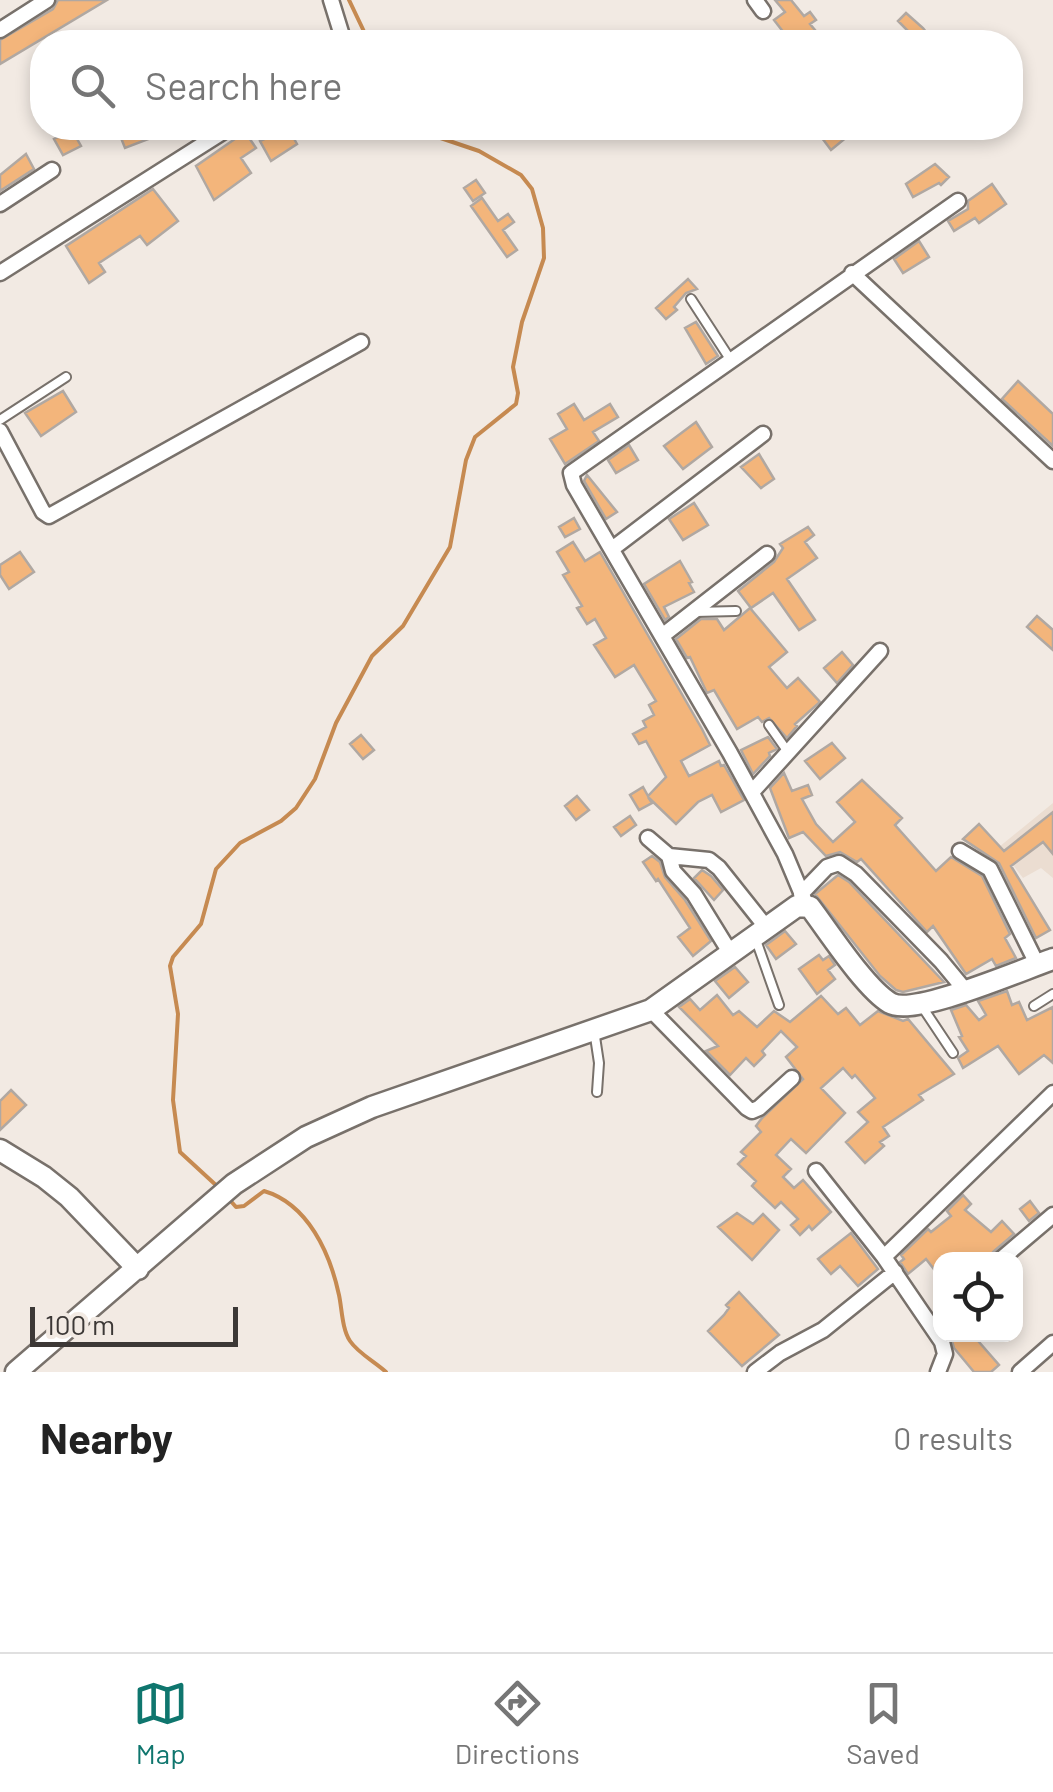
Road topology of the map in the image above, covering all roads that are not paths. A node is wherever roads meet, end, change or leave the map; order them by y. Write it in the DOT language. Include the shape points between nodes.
graph roads {
  1 [pos="47,0"];
  2 [pos="331,0"];
  3 [pos="0,30"];
  4 [pos="340,30"];
  5 [pos="210,140"];
  6 [pos="52,170"];
  7 [pos="958,201"];
  8 [pos="0,204"];
  9 [pos="0,273"];
  10 [pos="852,273"];
  11 [pos="691,299"];
  12 [pos="362,342"];
  13 [pos="730,359"];
  14 [pos="66,377"];
  15 [pos="0,420"];
  16 [pos="0,430"];
  17 [pos="763,434"];
  18 [pos="1053,462"];
  19 [pos="612,549"];
  20 [pos="767,554"];
  21 [pos="736,611"];
  22 [pos="695,612"];
  23 [pos="662,636"];
  24 [pos="880,651"];
  25 [pos="769,725"];
  26 [pos="788,752"];
  27 [pos="752,792"];
  28 [pos="648,838"];
  29 [pos="960,850"];
  30 [pos="668,856"];
  31 [pos="804,899"];
  32 [pos="760,931"];
  33 [pos="730,954"];
  34 [pos="1045,962"];
  35 [pos="964,990"];
  36 [pos="1053,994"];
  37 [pos="779,1005"];
  38 [pos="921,1005"];
  39 [pos="1034,1006"];
  40 [pos="651,1010"];
  41 [pos="594,1030"];
  42 [pos="953,1054"];
  43 [pos="792,1078"];
  44 [pos="597,1092"];
  45 [pos="1053,1093"];
  46 [pos="0,1150"];
  47 [pos="816,1171"];
  48 [pos="1053,1216"];
  49 [pos="1010,1252"];
  50 [pos="884,1257"];
  51 [pos="138,1268"];
  52 [pos="895,1272"];
  53 [pos="1053,1342"];
  54 [pos="16,1372"];
  55 [pos="755,1372"];
  56 [pos="938,1372"];
  57 [pos="1020,1372"];
  1 -- 3 [label="street"];
  2 -- 4 [label="street"];
  5 -- 9 [label="street"];
  6 -- 8 [label="street"];
  7 -- 10 [label="street"];
  10 -- 13 [label="street"];
  10 -- 18 [label="street"];
  11 -- 13 [label="lane"];
  12 -- 16 [label="street" via="49,516"];
  13 -- 19 [label="street" via="571,473"];
  14 -- 15 [label="lane"];
  17 -- 19 [label="street"];
  19 -- 23 [label="street"];
  20 -- 22 [label="street"];
  21 -- 22 [label="lane"];
  22 -- 23 [label="street"];
  23 -- 27 [label="street"];
  24 -- 26 [label="street"];
  25 -- 26 [label="lane"];
  26 -- 27 [label="street"];
  27 -- 31 [label="street"];
  28 -- 30 [label="street"];
  29 -- 34 [label="street" via="990,869"];
  30 -- 32 [label="street" via="709,860 720,868"];
  30 -- 33 [label="street"];
  31 -- 32 [label="street"];
  31 -- 35 [label="street" via="827,867 839,863"];
  31 -- 38 [label="street" via="888,1002"];
  32 -- 33 [label="street"];
  32 -- 37 [label="lane"];
  33 -- 40 [label="street"];
  34 -- 35 [label="street"];
  35 -- 38 [label="street"];
  36 -- 39 [label="lane"];
  38 -- 42 [label="lane"];
  40 -- 41 [label="street"];
  40 -- 43 [label="street" via="747,1108 759,1108"];
  41 -- 44 [label="lane"];
  41 -- 51 [label="street" via="372,1106 306,1137 234,1184"];
  45 -- 50 [label="street"];
  46 -- 51 [label="street" via="69,1198"];
  47 -- 50 [label="street"];
  48 -- 49 [label="street"];
  50 -- 52 [label="street"];
  51 -- 54 [label="street"];
  52 -- 55 [label="street" via="823,1330"];
  52 -- 56 [label="street" via="942,1342"];
  53 -- 57 [label="street"];
}
